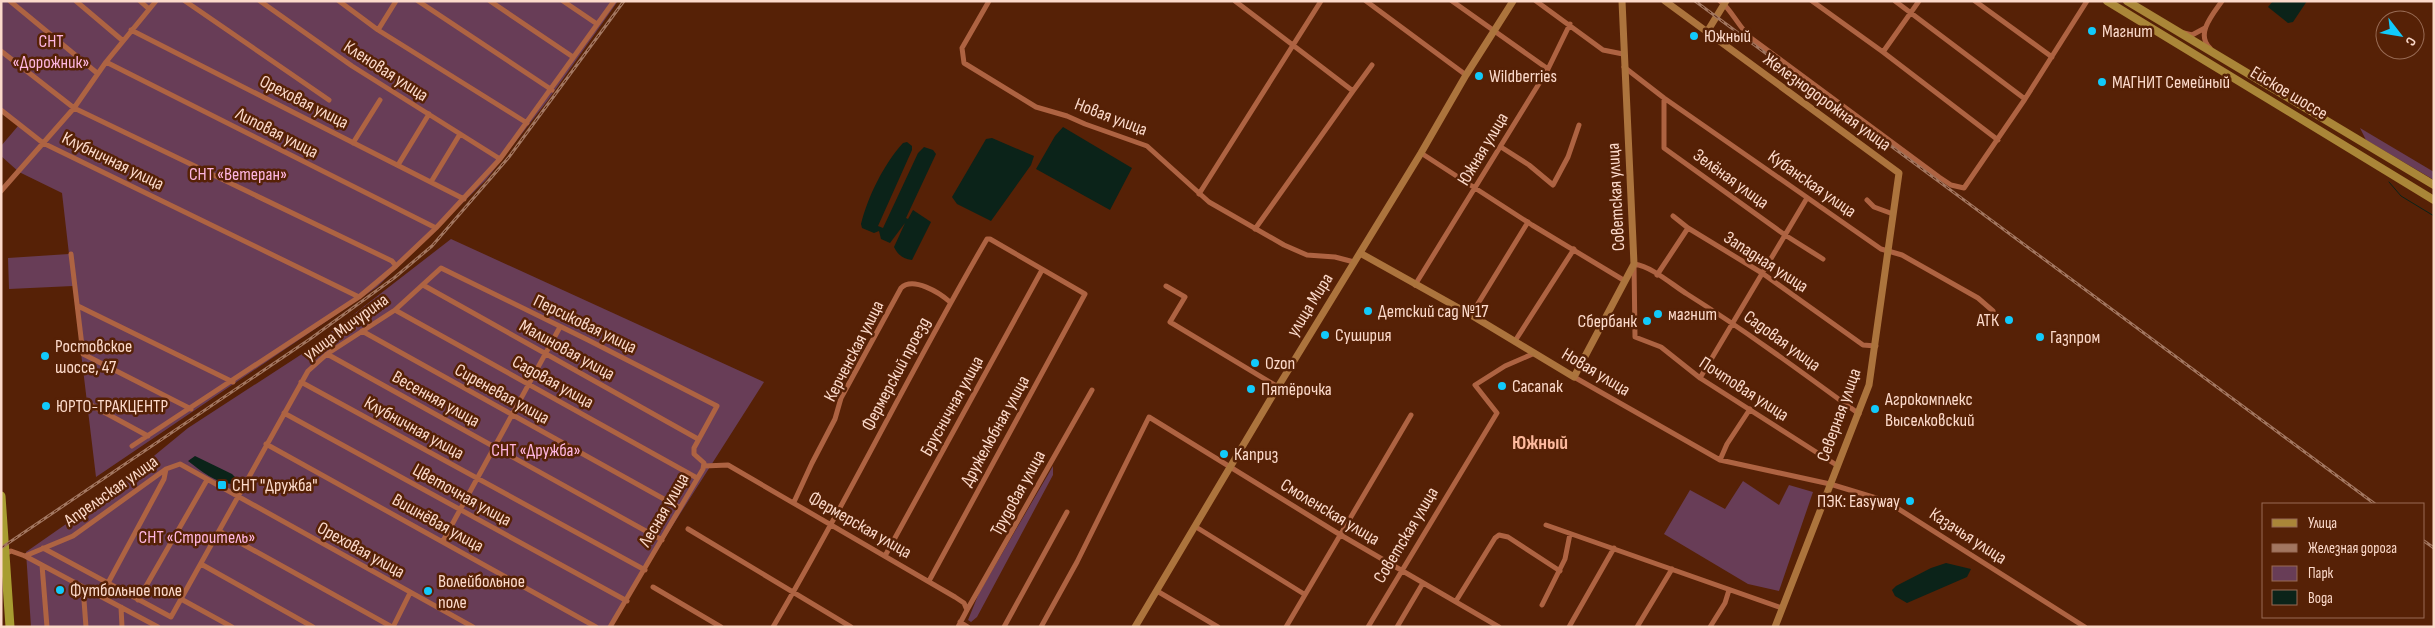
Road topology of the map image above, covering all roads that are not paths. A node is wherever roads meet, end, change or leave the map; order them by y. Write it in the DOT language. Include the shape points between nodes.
graph roads {
  1 [pos="10,1"];
  2 [pos="76,1"];
  3 [pos="140,1"];
  4 [pos="156,1"];
  5 [pos="185,1"];
  6 [pos="260,1"];
  7 [pos="339,1"];
  8 [pos="396,1"];
  9 [pos="418,1"];
  10 [pos="490,1"];
  11 [pos="563,1"];
  12 [pos="614,1"];
  13 [pos="989,1"];
  14 [pos="1235,1"];
  15 [pos="1321,1"];
  16 [pos="1366,1"];
  17 [pos="1452,1"];
  18 [pos="1513,1"];
  19 [pos="1536,1"];
  20 [pos="1622,1"];
  21 [pos="1665,1"];
  22 [pos="1812,1"];
  23 [pos="1895,1"];
  24 [pos="1919,1"];
  25 [pos="1975,1"];
  26 [pos="2107,1"];
  27 [pos="2127,1"];
  28 [pos="2222,1"];
  29 [pos="1723,2"];
  30 [pos="2087,2"];
  31 [pos="150,9"];
  32 [pos="1910,13"];
  33 [pos="597,24"];
  34 [pos="1570,24"];
  35 [pos="2205,28"];
  36 [pos="131,30"];
  37 [pos="378,30"];
  38 [pos="1494,31"];
  39 [pos="1707,32"];
  40 [pos="2179,32"];
  41 [pos="122,40"];
  42 [pos="1294,45"];
  43 [pos="1,52"];
  44 [pos="1883,52"];
  45 [pos="1623,54"];
  46 [pos="573,57"];
  47 [pos="2052,57"];
  48 [pos="2224,59"];
  49 [pos="106,62"];
  50 [pos="1372,65"];
  51 [pos="1624,66"];
  52 [pos="1548,69"];
  53 [pos="97,74"];
  54 [pos="1466,75"];
  55 [pos="552,90"];
  56 [pos="1353,91"];
  57 [pos="1664,98"];
  58 [pos="2025,99"];
  59 [pos="328,100"];
  60 [pos="380,100"];
  61 [pos="74,108"];
  62 [pos="1,110"];
  63 [pos="429,114"];
  64 [pos="527,123"];
  65 [pos="1579,125"];
  66 [pos="460,134"];
  67 [pos="1998,140"];
  68 [pos="43,143"];
  69 [pos="353,143"];
  70 [pos="1500,147"];
  71 [pos="1421,153"];
  72 [pos="500,159"];
  73 [pos="398,165"];
  74 [pos="1899,174"];
  75 [pos="431,182"];
  76 [pos="2434,185"];
  77 [pos="1476,188"];
  78 [pos="1,191"];
  79 [pos="1199,194"];
  80 [pos="1807,198"];
  81 [pos="464,199"];
  82 [pos="1867,200"];
  83 [pos="2434,200"];
  84 [pos="1894,214"];
  85 [pos="1673,216"];
  86 [pos="1528,222"];
  87 [pos="436,228"];
  88 [pos="1688,228"];
  89 [pos="1255,229"];
  90 [pos="1785,235"];
  91 [pos="1574,249"];
  92 [pos="1888,252"];
  93 [pos="1360,253"];
  94 [pos="71,254"];
  95 [pos="1824,259"];
  96 [pos="1354,262"];
  97 [pos="1634,264"];
  98 [pos="396,266"];
  99 [pos="441,268"];
  100 [pos="1042,270"];
  101 [pos="1762,273"];
  102 [pos="1657,275"];
  103 [pos="1625,281"];
  104 [pos="423,285"];
  105 [pos="1415,285"];
  106 [pos="1166,286"];
  107 [pos="359,297"];
  108 [pos="950,302"];
  109 [pos="78,306"];
  110 [pos="395,310"];
  111 [pos="1993,311"];
  112 [pos="1471,315"];
  113 [pos="1734,323"];
  114 [pos="560,327"];
  115 [pos="362,331"];
  116 [pos="1515,341"];
  117 [pos="1876,346"];
  118 [pos="1535,353"];
  119 [pos="328,354"];
  120 [pos="546,354"];
  121 [pos="1574,377"];
  122 [pos="1700,378"];
  123 [pos="233,382"];
  124 [pos="301,382"];
  125 [pos="529,385"];
  126 [pos="1278,387"];
  127 [pos="1092,390"];
  128 [pos="89,404"];
  129 [pos="191,409"];
  130 [pos="1750,409"];
  131 [pos="284,413"];
  132 [pos="1859,414"];
  133 [pos="1411,415"];
  134 [pos="512,416"];
  135 [pos="148,436"];
  136 [pos="698,439"];
  137 [pos="266,444"];
  138 [pos="132,446"];
  139 [pos="496,447"];
  140 [pos="1720,460"];
  141 [pos="704,466"];
  142 [pos="1838,466"];
  143 [pos="1231,467"];
  144 [pos="166,469"];
  145 [pos="698,478"];
  146 [pos="478,479"];
  147 [pos="207,480"];
  148 [pos="1830,484"];
  149 [pos="1,496"];
  150 [pos="237,497"];
  151 [pos="794,502"];
  152 [pos="680,508"];
  153 [pos="461,509"];
  154 [pos="1067,512"];
  155 [pos="833,524"];
  156 [pos="1546,525"];
  157 [pos="1196,527"];
  158 [pos="688,529"];
  159 [pos="219,531"];
  160 [pos="1339,534"];
  161 [pos="1570,534"];
  162 [pos="662,540"];
  163 [pos="443,541"];
  164 [pos="43,548"];
  165 [pos="1614,548"];
  166 [pos="3,555"];
  167 [pos="26,556"];
  168 [pos="885,556"];
  169 [pos="201,564"];
  170 [pos="42,565"];
  171 [pos="1672,569"];
  172 [pos="645,570"];
  173 [pos="1402,571"];
  174 [pos="1560,571"];
  175 [pos="928,581"];
  176 [pos="1,583"];
  177 [pos="108,583"];
  178 [pos="1423,583"];
  179 [pos="83,587"];
  180 [pos="653,587"];
  181 [pos="1729,590"];
  182 [pos="1157,591"];
  183 [pos="793,592"];
  184 [pos="410,593"];
  185 [pos="1304,594"];
  186 [pos="181,599"];
  187 [pos="138,600"];
  188 [pos="626,601"];
  189 [pos="1456,602"];
  190 [pos="1542,605"];
  191 [pos="121,607"];
  192 [pos="1782,608"];
  193 [pos="967,610"];
  194 [pos="960,622"];
  195 [pos="1492,625"];
  196 [pos="1215,626"];
  197 [pos="4,627"];
  198 [pos="10,627"];
  199 [pos="47,627"];
  200 [pos="86,627"];
  201 [pos="122,627"];
  202 [pos="158,627"];
  203 [pos="232,627"];
  204 [pos="313,627"];
  205 [pos="393,627"];
  206 [pos="473,627"];
  207 [pos="596,627"];
  208 [pos="610,627"];
  209 [pos="721,627"];
  210 [pos="773,627"];
  211 [pos="851,627"];
  212 [pos="968,627"];
  213 [pos="1004,627"];
  214 [pos="1042,627"];
  215 [pos="1135,627"];
  216 [pos="1286,627"];
  217 [pos="1368,627"];
  218 [pos="1397,627"];
  219 [pos="1499,627"];
  220 [pos="1569,627"];
  221 [pos="1637,627"];
  222 [pos="1710,627"];
  223 [pos="1775,627"];
  224 [pos="2085,627"];
  1 -- 53 [label="street"];
  2 -- 41 [label="street"];
  3 -- 31 [label="street"];
  4 -- 31 [label="street"];
  5 -- 59 [label="street"];
  6 -- 63 [label="street, Кленовая улица" via="352,66"];
  7 -- 37 [label="street"];
  8 -- 37 [label="street"];
  9 -- 55 [label="street"];
  10 -- 46 [label="street"];
  11 -- 33 [label="street"];
  12 -- 33 [label="street"];
  13 -- 79 [label="street, Новая улица" via="962,48 964,63 1036,108 1147,146"];
  14 -- 42 [label="street"];
  15 -- 42 [label="street"];
  16 -- 54 [label="street"];
  17 -- 38 [label="street"];
  18 -- 38 [label="street, улица Мира"];
  19 -- 34 [label="street"];
  20 -- 45 [label="street, Советская улица"];
  21 -- 39 [label="street, Железнодорожная улица"];
  22 -- 44 [label="street"];
  23 -- 32 [label="street"];
  24 -- 32 [label="street"];
  25 -- 47 [label="street"];
  26 -- 83 [label="main road, Ейское шоссе"];
  27 -- 40 [label="main road, Ейское шоссе"];
  28 -- 35 [label="street"];
  29 -- 39 [label="street"];
  29 -- 67 [label="street" via="1751,38 1951,185 1964,188"];
  30 -- 47 [label="street"];
  31 -- 36 [label="street"];
  32 -- 44 [label="street"];
  32 -- 58 [label="street"];
  33 -- 46 [label="street"];
  34 -- 45 [label="street" via="1603,50"];
  34 -- 52 [label="street, Южная улица"];
  35 -- 40 [label="street" via="2192,35"];
  35 -- 48 [label="street" via="2207,46"];
  36 -- 41 [label="street"];
  36 -- 69 [label="street, Ореховая улица"];
  37 -- 64 [label="street"];
  38 -- 52 [label="street"];
  38 -- 54 [label="street, улица Мира"];
  39 -- 74 [label="street, Железнодорожная улица"];
  40 -- 48 [label="main road, Ейское шоссе"];
  41 -- 49 [label="street"];
  42 -- 56 [label="street"];
  42 -- 79 [label="street"];
  43 -- 61 [label="street"];
  44 -- 67 [label="street"];
  45 -- 51 [label="street, Советская улица"];
  46 -- 55 [label="street"];
  47 -- 58 [label="street"];
  48 -- 76 [label="main road, Ейское шоссе"];
  49 -- 53 [label="street"];
  49 -- 87 [label="street, Липовая улица"];
  50 -- 56 [label="street"];
  51 -- 57 [label="street, Кубанская улица"];
  51 -- 97 [label="street, Советская улица"];
  52 -- 70 [label="street, Южная улица"];
  53 -- 61 [label="street"];
  54 -- 71 [label="street, улица Мира"];
  55 -- 64 [label="street"];
  56 -- 89 [label="street"];
  57 -- 80 [label="street, Кубанская улица"];
  57 -- 90 [label="street, Зелёная улица" via="1664,148"];
  58 -- 67 [label="street"];
  60 -- 69 [label="street"];
  61 -- 68 [label="street"];
  61 -- 98 [label="street"];
  62 -- 68 [label="street, Клубничная улица"];
  63 -- 66 [label="street, Кленовая улица"];
  63 -- 73 [label="street"];
  64 -- 72 [label="street"];
  65 -- 70 [label="street" via="1568,157 1553,185"];
  66 -- 72 [label="street, Кленовая улица"];
  66 -- 75 [label="street"];
  68 -- 78 [label="street"];
  68 -- 107 [label="street, Клубничная улица"];
  69 -- 73 [label="street, Ореховая улица"];
  70 -- 77 [label="street, Южная улица"];
  71 -- 77 [label="street"];
  71 -- 93 [label="street, улица Мира"];
  72 -- 81 [label="street"];
  73 -- 75 [label="street, Ореховая улица"];
  74 -- 84 [label="street, Северная улица"];
  75 -- 81 [label="street, Ореховая улица"];
  77 -- 86 [label="street"];
  77 -- 105 [label="street, Южная улица"];
  79 -- 89 [label="street, Новая улица"];
  80 -- 90 [label="street"];
  80 -- 92 [label="street, Кубанская улица"];
  81 -- 87 [label="street"];
  82 -- 84 [label="street" via="1874,207"];
  84 -- 92 [label="street, Северная улица"];
  85 -- 88 [label="street, Западная улица"];
  86 -- 91 [label="street"];
  86 -- 112 [label="street"];
  87 -- 98 [label="street"];
  88 -- 101 [label="street, Западная улица"];
  88 -- 102 [label="street"];
  89 -- 96 [label="street, Новая улица" via="1307,255"];
  90 -- 95 [label="street, Зелёная улица"];
  90 -- 101 [label="street"];
  91 -- 103 [label="street"];
  91 -- 116 [label="street"];
  92 -- 111 [label="street, Кубанская улица" via="1902,255 1978,298"];
  92 -- 117 [label="street, Северная улица"];
  93 -- 96 [label="street, улица Мира"];
  93 -- 105 [label="street, Новая улица"];
  94 -- 109 [label="street"];
  96 -- 126 [label="street, улица Мира"];
  97 -- 102 [label="street, Садовая улица" via="1642,265"];
  97 -- 103 [label="street, Советская улица"];
  97 -- 122 [label="street, Почтовая улица" via="1635,337 1661,347"];
  98 -- 107 [label="street"];
  99 -- 104 [label="street, улица Мичурина"];
  99 -- 114 [label="street, Персиковая улица"];
  100 -- 108 [label="street, Фермерский проезд" via="987,239"];
  100 -- 168 [label="street, Брусничная улица"];
  100 -- 175 [label="street, Дружелюбная улица" via="1085,294"];
  101 -- 113 [label="street"];
  101 -- 117 [label="street, Западная улица" via="1863,344"];
  102 -- 113 [label="street, Садовая улица"];
  103 -- 121 [label="street, Советская улица"];
  104 -- 110 [label="street, улица Мичурина"];
  104 -- 120 [label="street, Малиновая улица"];
  105 -- 112 [label="street, Новая улица"];
  106 -- 126 [label="street" via="1184,297 1170,322"];
  107 -- 123 [label="street"];
  108 -- 151 [label="street, Керченская улица" via="922,286 908,284 901,288 841,398 835,419"];
  108 -- 155 [label="street, Фермерский проезд"];
  109 -- 123 [label="street"];
  109 -- 129 [label="street" via="83,354"];
  110 -- 115 [label="street, улица Мичурина"];
  110 -- 125 [label="street, Садовая улица"];
  112 -- 116 [label="street, Новая улица"];
  113 -- 122 [label="street"];
  113 -- 132 [label="street, Садовая улица"];
  114 -- 120 [label="street"];
  114 -- 136 [label="street, Персиковая улица" via="717,406"];
  115 -- 119 [label="street, улица Мичурина"];
  115 -- 134 [label="street, Сиреневая улица"];
  116 -- 118 [label="street, Новая улица"];
  117 -- 132 [label="street, Северная улица" via="1869,386"];
  118 -- 121 [label="street, Новая улица"];
  118 -- 173 [label="street, Советская улица" via="1505,366 1475,385 1497,413"];
  119 -- 124 [label="street, улица Мичурина" via="308,370"];
  119 -- 139 [label="street, Весенняя улица"];
  120 -- 125 [label="street"];
  120 -- 136 [label="street, Малиновая улица"];
  121 -- 140 [label="street, Новая улица"];
  122 -- 130 [label="street, Почтовая улица"];
  123 -- 129 [label="street"];
  124 -- 131 [label="street, улица Мичурина"];
  124 -- 146 [label="street, Клубничная улица"];
  125 -- 134 [label="street"];
  125 -- 145 [label="street, Садовая улица"];
  126 -- 143 [label="street, улица Мира"];
  127 -- 193 [label="street, Трудовая улица"];
  128 -- 135 [label="street"];
  129 -- 135 [label="street"];
  130 -- 140 [label="street"];
  130 -- 142 [label="street, Почтовая улица"];
  131 -- 137 [label="street, улица Мичурина"];
  131 -- 153 [label="street, Цветочная улица"];
  132 -- 142 [label="street, Северная улица"];
  133 -- 160 [label="street"];
  134 -- 139 [label="street"];
  134 -- 152 [label="street, Сиреневая улица"];
  135 -- 138 [label="street"];
  136 -- 141 [label="street, Лесная улица" via="694,454"];
  137 -- 150 [label="street, улица Мичурина"];
  137 -- 163 [label="street, Вишнёвая улица"];
  139 -- 146 [label="street"];
  139 -- 162 [label="street, Весенняя улица"];
  140 -- 148 [label="street, Новая улица"];
  141 -- 145 [label="street, Лесная улица"];
  141 -- 151 [label="street, Фермерская улица" via="728,465"];
  142 -- 148 [label="street, Северная улица"];
  143 -- 157 [label="street, улица Мира"];
  143 -- 160 [label="street, Смоленская улица"];
  143 -- 214 [label="street, Смоленская улица" via="1149,417"];
  144 -- 147 [label="street, Апрельская улица" via="180,464"];
  144 -- 164 [label="street, Апрельская улица" via="73,536"];
  144 -- 177 [label="street" via="164,479"];
  145 -- 152 [label="street, Лесная улица"];
  146 -- 153 [label="street"];
  146 -- 172 [label="street, Клубничная улица"];
  147 -- 150 [label="street, Апрельская улица"];
  147 -- 187 [label="street"];
  148 -- 192 [label="street, Северная улица"];
  148 -- 224 [label="street, Казачья улица" via="1890,503"];
  149 -- 166 [label="highway"];
  150 -- 159 [label="street, улица Мичурина"];
  150 -- 184 [label="street, Ореховая улица"];
  151 -- 155 [label="street, Фермерская улица"];
  152 -- 162 [label="street, Лесная улица"];
  153 -- 163 [label="street"];
  153 -- 188 [label="street, Цветочная улица"];
  154 -- 213 [label="street"];
  155 -- 168 [label="street, Фермерская улица"];
  155 -- 183 [label="street, Фермерский проезд"];
  156 -- 161 [label="street"];
  157 -- 182 [label="street, улица Мира"];
  157 -- 185 [label="street"];
  158 -- 183 [label="street"];
  159 -- 169 [label="street, улица Мичурина"];
  159 -- 205 [label="street"];
  160 -- 173 [label="street, Смоленская улица"];
  160 -- 185 [label="street"];
  161 -- 165 [label="street"];
  161 -- 174 [label="street"];
  162 -- 172 [label="street, Лесная улица"];
  163 -- 207 [label="street, Вишнёвая улица"];
  164 -- 167 [label="street, Апрельская улица"];
  164 -- 177 [label="street"];
  165 -- 171 [label="street"];
  165 -- 220 [label="street"];
  166 -- 167 [label="street" via="11,551"];
  166 -- 198 [label="highway"];
  167 -- 170 [label="street"];
  168 -- 175 [label="street, Фермерская улица"];
  169 -- 186 [label="street, улица Мичурина"];
  169 -- 204 [label="street"];
  170 -- 179 [label="street"];
  170 -- 199 [label="street"];
  171 -- 181 [label="street"];
  171 -- 221 [label="street"];
  172 -- 188 [label="street, Лесная улица"];
  173 -- 178 [label="street, Смоленская улица"];
  173 -- 217 [label="street, Советская улица"];
  174 -- 189 [label="street" via="1508,537 1499,535"];
  174 -- 190 [label="street"];
  175 -- 193 [label="street, Фермерская улица" via="964,603"];
  176 -- 197 [label="highway"];
  177 -- 187 [label="street"];
  178 -- 189 [label="street, Смоленская улица"];
  178 -- 218 [label="street"];
  179 -- 191 [label="street"];
  179 -- 200 [label="street"];
  180 -- 209 [label="street"];
  181 -- 192 [label="street"];
  181 -- 222 [label="street"];
  182 -- 196 [label="street"];
  182 -- 215 [label="street, улица Мира"];
  183 -- 210 [label="street, Фермерский проезд"];
  183 -- 211 [label="street"];
  184 -- 205 [label="street"];
  184 -- 206 [label="street, Ореховая улица"];
  185 -- 216 [label="street"];
  186 -- 187 [label="street, улица Мичурина" via="171,618"];
  186 -- 203 [label="street"];
  188 -- 208 [label="street, Лесная улица"];
  189 -- 195 [label="street, Смоленская улица"];
  191 -- 201 [label="street"];
  191 -- 202 [label="street"];
  192 -- 223 [label="street, Северная улица"];
  193 -- 194 [label="street"];
  194 -- 212 [label="street"];
  195 -- 219 [label="street, Смоленская улица"];
}
